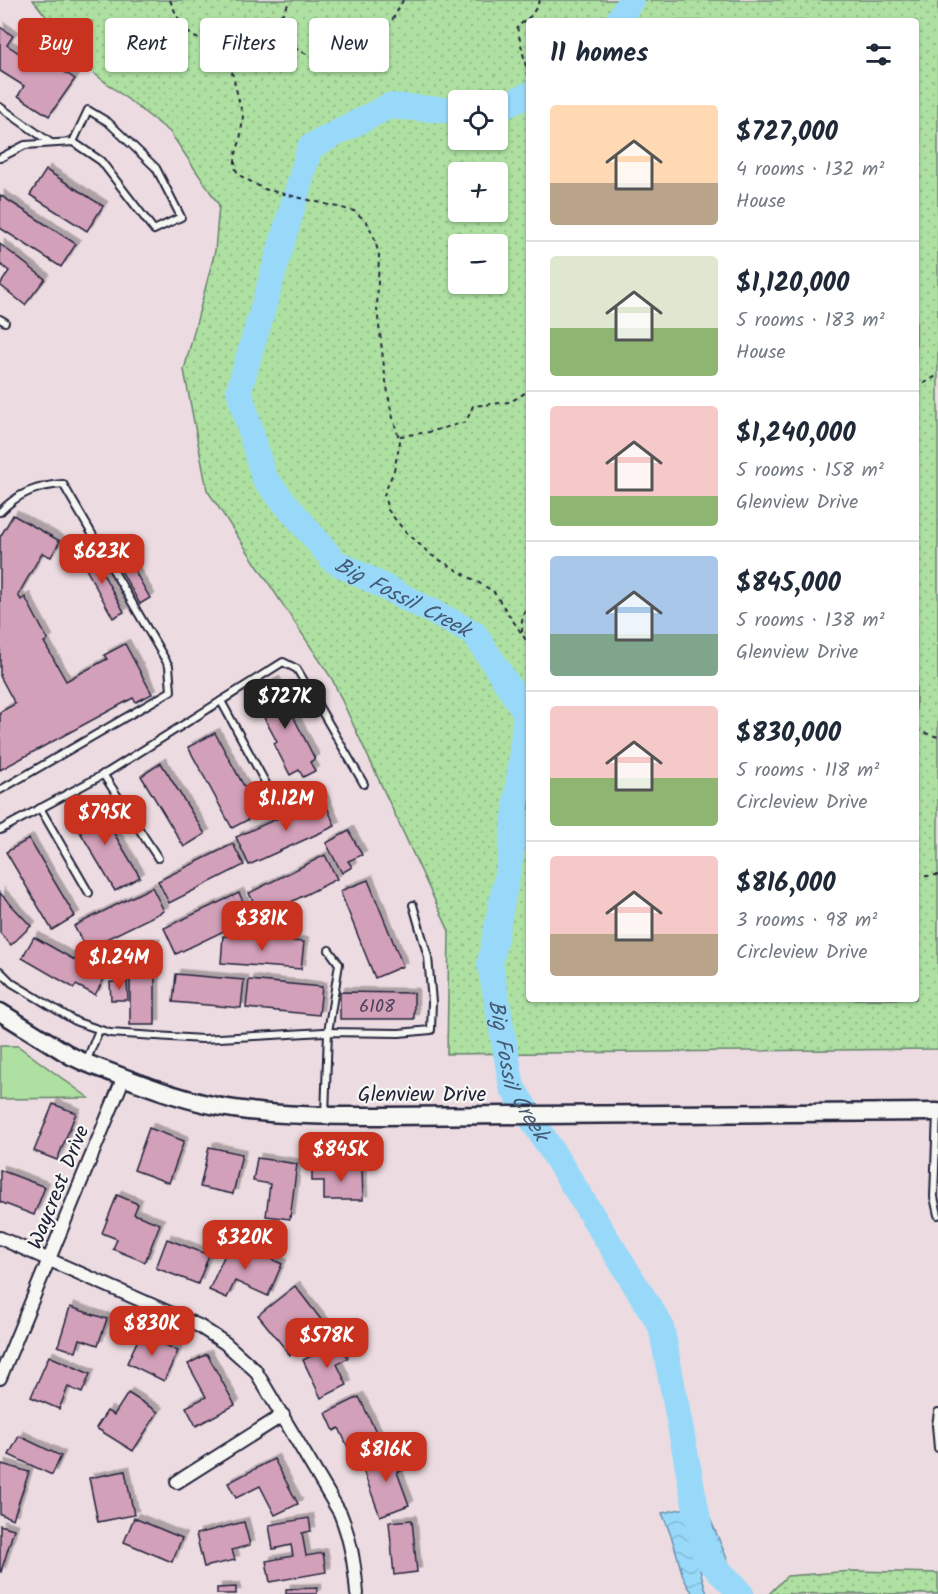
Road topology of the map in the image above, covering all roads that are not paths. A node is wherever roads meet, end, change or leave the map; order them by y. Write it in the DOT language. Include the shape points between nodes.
graph roads {
  1 [pos="0,107"];
  2 [pos="73,142"];
  3 [pos="51,144"];
  4 [pos="0,157"];
  5 [pos="0,512"];
  6 [pos="221,701"];
  7 [pos="103,774"];
  8 [pos="364,784"];
  9 [pos="0,790"];
  10 [pos="271,793"];
  11 [pos="40,808"];
  12 [pos="0,830"];
  13 [pos="158,858"];
  14 [pos="89,893"];
  15 [pos="413,905"];
  16 [pos="329,950"];
  17 [pos="0,971"];
  18 [pos="0,1012"];
  19 [pos="99,1030"];
  20 [pos="328,1032"];
  21 [pos="86,1063"];
  22 [pos="124,1077"];
  23 [pos="938,1112"];
  24 [pos="325,1116"];
  25 [pos="937,1174"];
  26 [pos="938,1215"];
  27 [pos="0,1238"];
  28 [pos="49,1260"];
  29 [pos="0,1378"];
  30 [pos="938,1412"];
  31 [pos="283,1415"];
  32 [pos="938,1448"];
  33 [pos="177,1482"];
  34 [pos="357,1594"];
  1 -- 3 [label="lane"];
  2 -- 2 [label="lane" via="101,161 154,230 181,217 156,168 108,122 88,110"];
  2 -- 3 [label="lane"];
  3 -- 4 [label="lane" via="25,146"];
  5 -- 9 [label="lane" via="40,486 63,484 169,666 171,691"];
  6 -- 7 [label="lane"];
  6 -- 8 [label="lane" via="283,662 297,669"];
  6 -- 10 [label="lane"];
  7 -- 11 [label="lane"];
  7 -- 13 [label="lane"];
  11 -- 12 [label="lane"];
  11 -- 14 [label="lane"];
  15 -- 20 [label="lane" via="429,957 431,1030"];
  16 -- 20 [label="lane" via="339,964"];
  17 -- 19 [label="lane" via="77,1022"];
  18 -- 21 [label="main road, Glenview Drive"];
  19 -- 20 [label="lane" via="202,1039"];
  19 -- 21 [label="lane"];
  20 -- 24 [label="lane"];
  21 -- 22 [label="main road, Glenview Drive"];
  22 -- 24 [label="main road, Glenview Drive" via="235,1110"];
  22 -- 28 [label="street, Waycrest Drive"];
  23 -- 24 [label="main road, Glenview Drive"];
  23 -- 25 [label="lane"];
  25 -- 26 [label="lane" via="934,1197"];
  27 -- 28 [label="street"];
  28 -- 29 [label="street, Waycrest Drive"];
  28 -- 31 [label="street" via="199,1326 225,1343 255,1370"];
  30 -- 32 [label="lane"];
  31 -- 33 [label="street"];
  31 -- 34 [label="street" via="340,1513 354,1558"];
}
